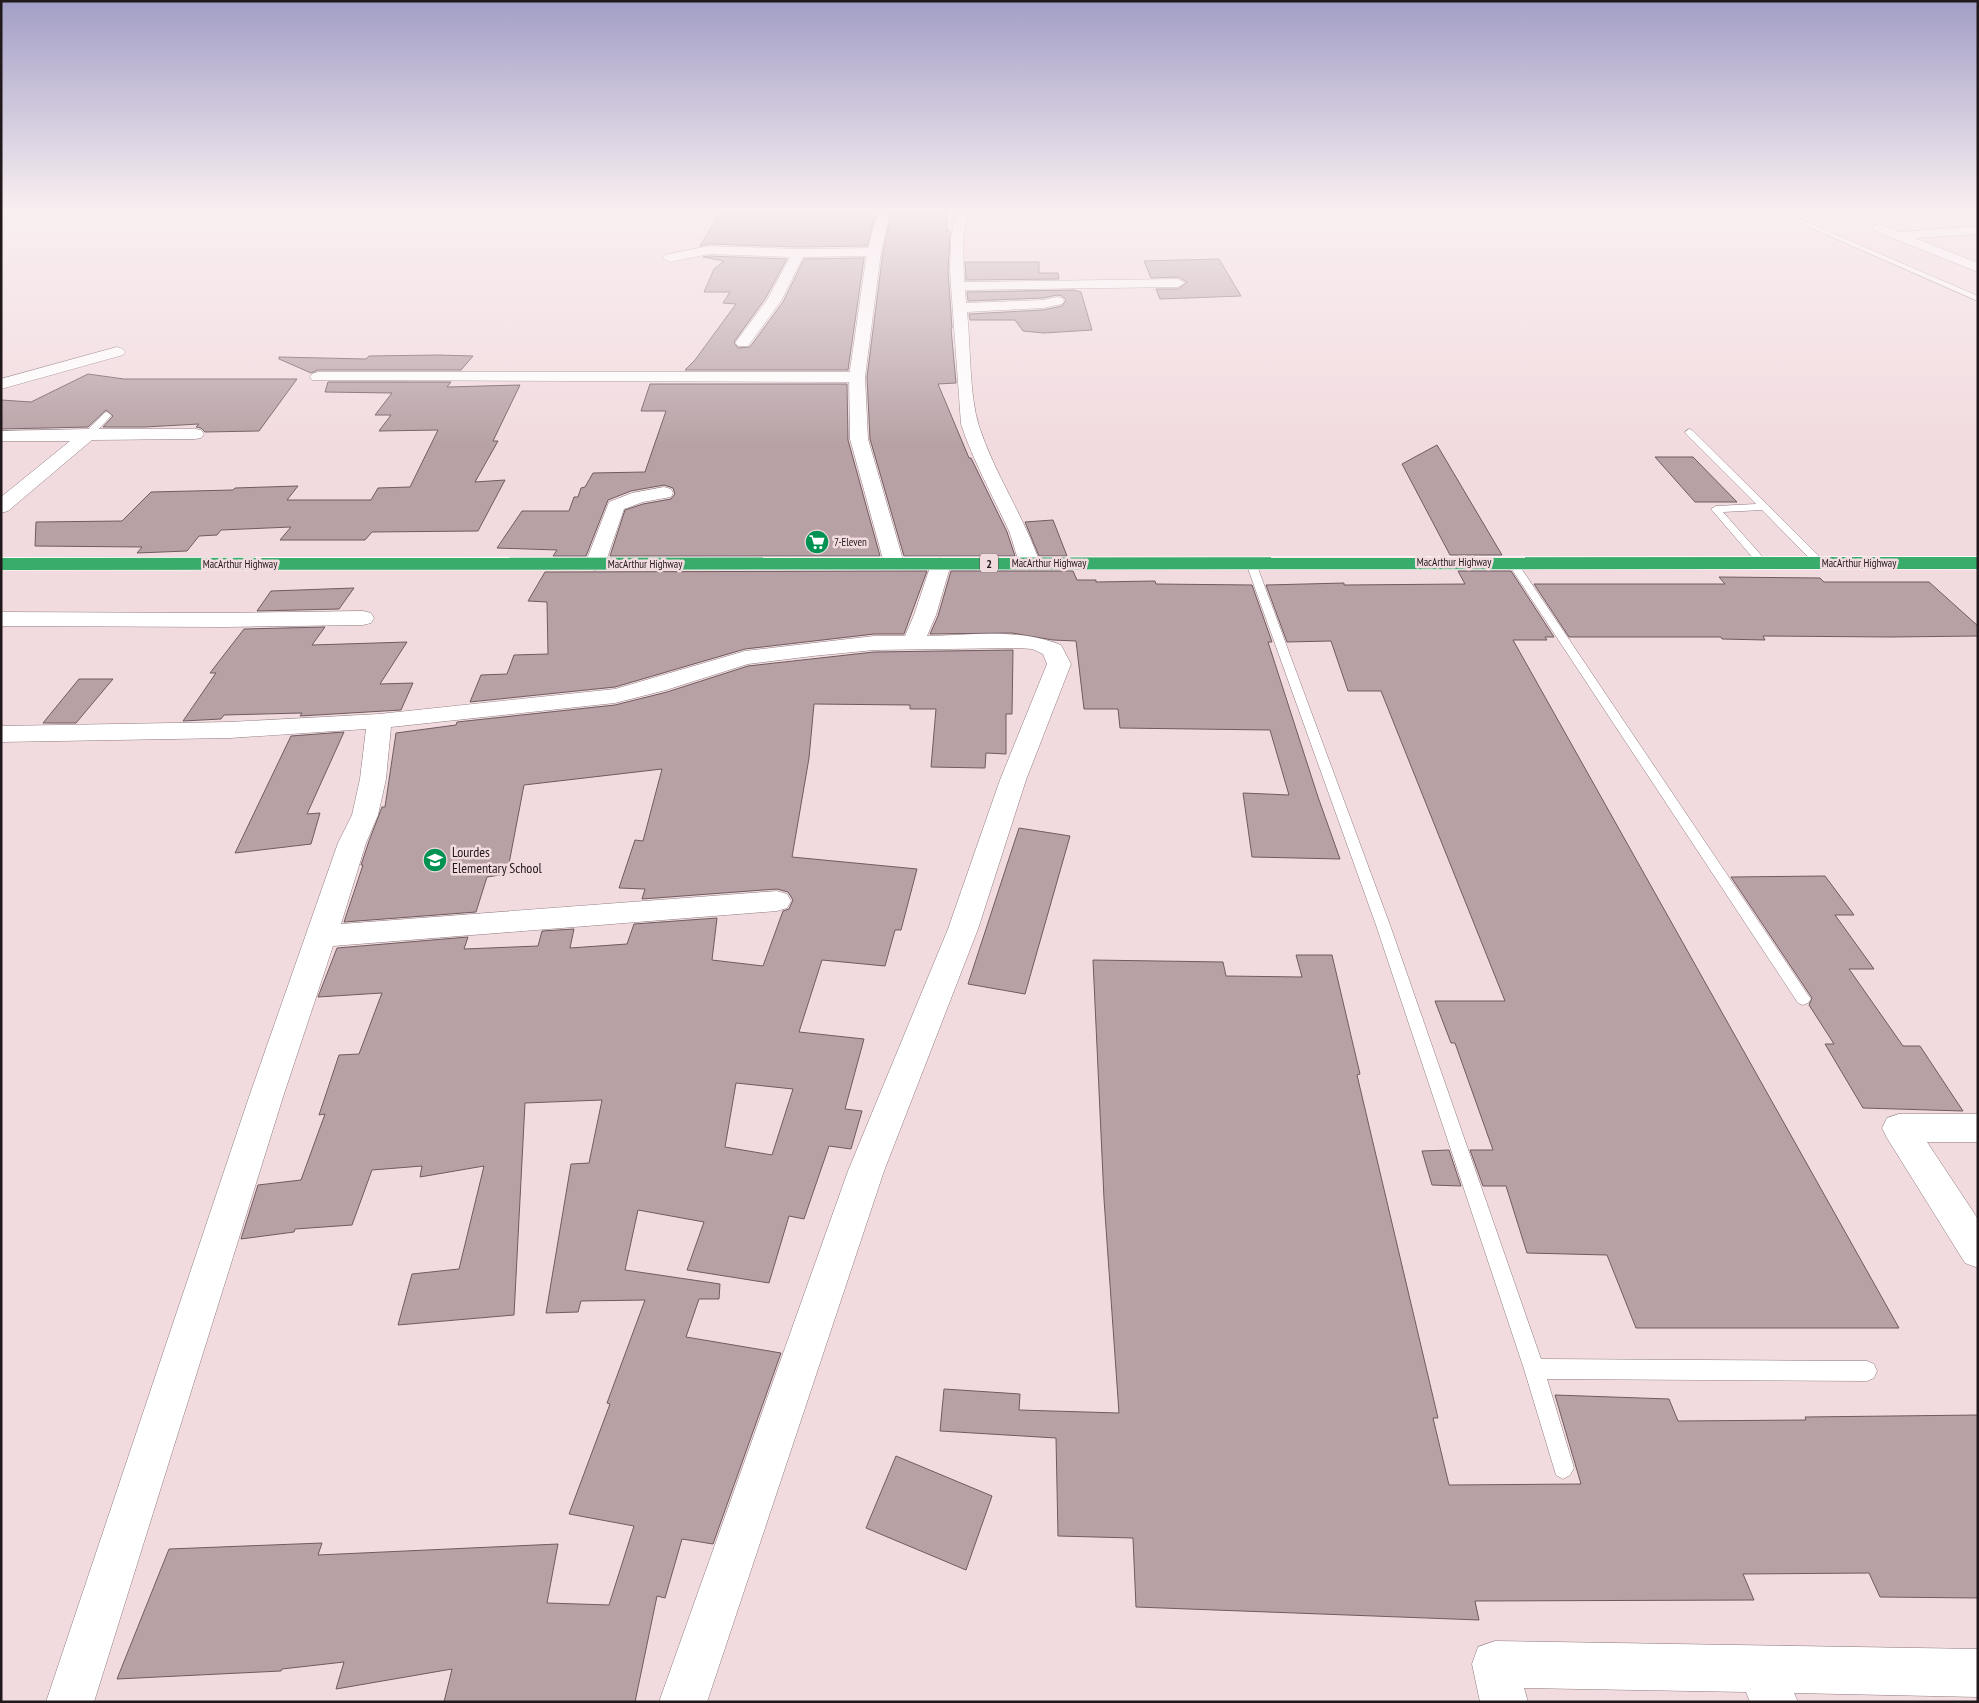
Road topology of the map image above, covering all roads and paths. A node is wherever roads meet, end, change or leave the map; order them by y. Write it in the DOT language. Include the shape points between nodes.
graph roads {
  1 [pos="781,287"];
  2 [pos="869,287"];
  3 [pos="959,287"];
  4 [pos="1952,287"];
  5 [pos="1060,299"];
  6 [pos="1978,299"];
  7 [pos="959,308"];
  8 [pos="744,343"];
  9 [pos="116,352"];
  10 [pos="857,376"];
  11 [pos="318,377"];
  12 [pos="1,384"];
  13 [pos="107,415"];
  14 [pos="1689,432"];
  15 [pos="89,434"];
  16 [pos="194,434"];
  17 [pos="1,436"];
  18 [pos="664,493"];
  19 [pos="1,507"];
  20 [pos="1765,507"];
  21 [pos="1512,562"];
  22 [pos="894,563"];
  23 [pos="1030,563"];
  24 [pos="1251,563"];
  25 [pos="1763,563"];
  26 [pos="1820,563"];
  27 [pos="1978,563"];
  28 [pos="1,564"];
  29 [pos="595,564"];
  30 [pos="941,564"];
  31 [pos="362,618"];
  32 [pos="1,619"];
  33 [pos="913,643"];
  34 [pos="379,721"];
  35 [pos="1,734"];
  36 [pos="777,901"];
  37 [pos="322,936"];
  38 [pos="1803,999"];
  39 [pos="1978,1128"];
  40 [pos="1978,1252"];
  41 [pos="1534,1369"];
  42 [pos="1867,1371"];
  43 [pos="1563,1468"];
  44 [pos="1978,1673"];
  45 [pos="1767,1685"];
  46 [pos="70,1702"];
  47 [pos="683,1702"];
  48 [pos="1504,1702"];
  1 -- 8 [label="street"];
  2 -- 10 [label="street"];
  3 -- 7 [label="street"];
  4 -- 6 [label="lane"];
  5 -- 7 [label="street" via="1043,304"];
  7 -- 23 [label="street" via="970,424"];
  9 -- 12 [label="street"];
  10 -- 11 [label="street"];
  10 -- 22 [label="street" via="859,439"];
  13 -- 15 [label="lane"];
  14 -- 20 [label="lane"];
  15 -- 16 [label="street"];
  15 -- 17 [label="street"];
  15 -- 19 [label="street"];
  18 -- 29 [label="street" via="639,497 616,506"];
  20 -- 25 [label="lane" via="1716,509"];
  20 -- 26 [label="lane"];
  21 -- 24 [label="highway, MacArthur Highway / 2"];
  21 -- 25 [label="highway, MacArthur Highway / 2"];
  21 -- 38 [label="lane"];
  22 -- 29 [label="highway, MacArthur Highway / 2"];
  22 -- 30 [label="highway, MacArthur Highway / 2"];
  23 -- 24 [label="highway, MacArthur Highway / 2"];
  23 -- 30 [label="highway, MacArthur Highway / 2"];
  24 -- 41 [label="lane" via="1383,925"];
  25 -- 26 [label="highway, MacArthur Highway / 2"];
  26 -- 27 [label="highway, MacArthur Highway / 2"];
  28 -- 29 [label="highway, MacArthur Highway / 2"];
  30 -- 33 [label="street"];
  31 -- 32 [label="street"];
  33 -- 34 [label="street" via="842,646 745,658 615,696"];
  33 -- 47 [label="street" via="1036,643 1053,650 1059,664 1013,780 963,929 866,1171"];
  34 -- 35 [label="street" via="230,730"];
  34 -- 37 [label="street" via="373,779 365,815 352,843"];
  36 -- 37 [label="street"];
  37 -- 46 [label="street" via="214,1253"];
  39 -- 40 [label="street" via="1899,1128"];
  41 -- 42 [label="lane"];
  41 -- 43 [label="lane"];
  44 -- 45 [label="street"];
  45 -- 48 [label="street" via="1495,1664"];
}
